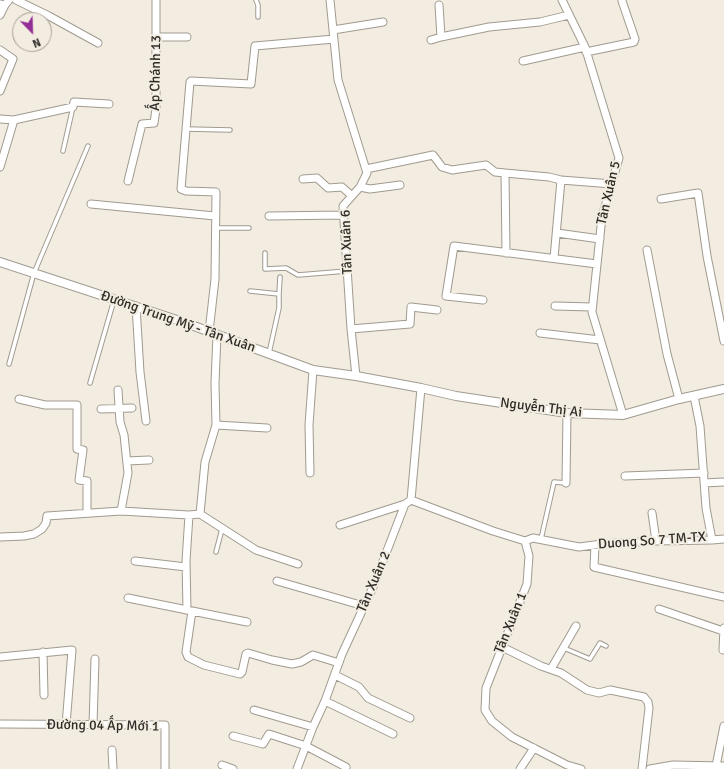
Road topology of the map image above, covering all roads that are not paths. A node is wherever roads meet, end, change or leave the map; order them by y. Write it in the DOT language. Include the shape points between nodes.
graph roads {
  1 [pos="16,0"];
  2 [pos="156,0"];
  3 [pos="256,0"];
  4 [pos="330,0"];
  5 [pos="562,0"];
  6 [pos="622,1"];
  7 [pos="4,3"];
  8 [pos="439,5"];
  9 [pos="0,14"];
  10 [pos="569,15"];
  11 [pos="258,17"];
  12 [pos="383,22"];
  13 [pos="333,30"];
  14 [pos="156,37"];
  15 [pos="441,37"];
  16 [pos="187,38"];
  17 [pos="334,39"];
  18 [pos="431,40"];
  19 [pos="98,43"];
  20 [pos="0,50"];
  21 [pos="585,50"];
  22 [pos="523,61"];
  23 [pos="0,91"];
  24 [pos="109,104"];
  25 [pos="73,107"];
  26 [pos="0,119"];
  27 [pos="14,120"];
  28 [pos="186,129"];
  29 [pos="230,130"];
  30 [pos="88,146"];
  31 [pos="63,151"];
  32 [pos="0,167"];
  33 [pos="366,169"];
  34 [pos="505,173"];
  35 [pos="303,179"];
  36 [pos="561,180"];
  37 [pos="128,181"];
  38 [pos="612,184"];
  39 [pos="400,185"];
  40 [pos="360,187"];
  41 [pos="352,196"];
  42 [pos="661,199"];
  43 [pos="91,204"];
  44 [pos="343,215"];
  45 [pos="215,216"];
  46 [pos="269,216"];
  47 [pos="215,228"];
  48 [pos="249,228"];
  49 [pos="556,233"];
  50 [pos="600,239"];
  51 [pos="647,250"];
  52 [pos="265,253"];
  53 [pos="506,253"];
  54 [pos="554,258"];
  55 [pos="0,262"];
  56 [pos="597,264"];
  57 [pos="347,271"];
  58 [pos="34,273"];
  59 [pos="280,277"];
  60 [pos="250,291"];
  61 [pos="279,294"];
  62 [pos="114,299"];
  63 [pos="484,300"];
  64 [pos="136,306"];
  65 [pos="554,306"];
  66 [pos="592,307"];
  67 [pos="437,310"];
  68 [pos="351,329"];
  69 [pos="209,332"];
  70 [pos="540,333"];
  71 [pos="217,335"];
  72 [pos="600,340"];
  73 [pos="724,341"];
  74 [pos="269,354"];
  75 [pos="9,364"];
  76 [pos="313,370"];
  77 [pos="356,376"];
  78 [pos="90,384"];
  79 [pos="421,388"];
  80 [pos="724,389"];
  81 [pos="118,390"];
  82 [pos="694,396"];
  83 [pos="679,399"];
  84 [pos="19,400"];
  85 [pos="119,408"];
  86 [pos="132,408"];
  87 [pos="101,409"];
  88 [pos="567,413"];
  89 [pos="623,415"];
  90 [pos="146,421"];
  91 [pos="216,425"];
  92 [pos="268,428"];
  93 [pos="149,460"];
  94 [pos="127,461"];
  95 [pos="310,473"];
  96 [pos="704,473"];
  97 [pos="625,476"];
  98 [pos="724,482"];
  99 [pos="566,483"];
  100 [pos="704,483"];
  101 [pos="408,502"];
  102 [pos="121,511"];
  103 [pos="87,513"];
  104 [pos="652,513"];
  105 [pos="200,514"];
  106 [pos="189,515"];
  107 [pos="340,525"];
  108 [pos="222,529"];
  109 [pos="0,537"];
  110 [pos="541,539"];
  111 [pos="724,539"];
  112 [pos="712,540"];
  113 [pos="525,541"];
  114 [pos="656,541"];
  115 [pos="595,545"];
  116 [pos="216,552"];
  117 [pos="135,561"];
  118 [pos="298,564"];
  119 [pos="186,567"];
  120 [pos="277,582"];
  121 [pos="724,597"];
  122 [pos="128,598"];
  123 [pos="364,606"];
  124 [pos="659,609"];
  125 [pos="189,610"];
  126 [pos="247,622"];
  127 [pos="576,626"];
  128 [pos="724,630"];
  129 [pos="606,646"];
  130 [pos="502,647"];
  131 [pos="564,648"];
  132 [pos="724,650"];
  133 [pos="43,652"];
  134 [pos="0,657"];
  135 [pos="95,659"];
  136 [pos="339,664"];
  137 [pos="551,669"];
  138 [pos="335,675"];
  139 [pos="44,695"];
  140 [pos="325,701"];
  141 [pos="254,710"];
  142 [pos="410,718"];
  143 [pos="0,724"];
  144 [pos="66,725"];
  145 [pos="93,725"];
  146 [pos="724,726"];
  147 [pos="313,727"];
  148 [pos="393,734"];
  149 [pos="232,736"];
  150 [pos="306,746"];
  151 [pos="534,748"];
  152 [pos="112,750"];
  153 [pos="222,765"];
  154 [pos="724,766"];
  155 [pos="567,767"];
  156 [pos="716,767"];
  157 [pos="346,768"];
  158 [pos="113,769"];
  159 [pos="165,769"];
  160 [pos="233,769"];
  161 [pos="297,769"];
  162 [pos="520,769"];
  163 [pos="581,769"];
  164 [pos="642,769"];
  165 [pos="650,769"];
  1 -- 19 [label="street"];
  2 -- 14 [label="street, Ấp Chánh 13"];
  3 -- 11 [label="lane"];
  4 -- 13 [label="street"];
  5 -- 10 [label="street, Tân Xuân 5"];
  6 -- 21 [label="street" via="634,42"];
  7 -- 9 [label="street"];
  8 -- 15 [label="street"];
  10 -- 15 [label="street"];
  10 -- 21 [label="street, Tân Xuân 5"];
  12 -- 13 [label="street"];
  13 -- 17 [label="street"];
  14 -- 16 [label="street"];
  14 -- 37 [label="street, Ấp Chánh 13" via="154,123 142,124"];
  15 -- 18 [label="street"];
  17 -- 28 [label="street" via="255,46 251,84 190,81"];
  17 -- 33 [label="street" via="338,80"];
  20 -- 23 [label="street" via="12,60"];
  21 -- 22 [label="street"];
  21 -- 38 [label="street, Tân Xuân 5" via="619,158"];
  24 -- 25 [label="street" via="74,102"];
  25 -- 27 [label="street"];
  25 -- 31 [label="lane"];
  26 -- 27 [label="street"];
  27 -- 32 [label="street"];
  28 -- 29 [label="lane"];
  28 -- 45 [label="street" via="181,189 216,192"];
  30 -- 58 [label="lane"];
  33 -- 34 [label="street" via="433,155 442,167 452,170 486,165 495,172"];
  33 -- 40 [label="street, Tân Xuân 6" via="368,173"];
  34 -- 36 [label="street"];
  34 -- 53 [label="street"];
  35 -- 41 [label="street" via="317,178 328,188 342,187"];
  36 -- 38 [label="street"];
  36 -- 49 [label="street"];
  38 -- 50 [label="street, Tân Xuân 5" via="602,217"];
  39 -- 40 [label="street" via="370,189"];
  40 -- 41 [label="street, Tân Xuân 6"];
  41 -- 44 [label="street, Tân Xuân 6" via="343,206"];
  42 -- 73 [label="street" via="698,193 707,256"];
  43 -- 45 [label="street"];
  44 -- 46 [label="street"];
  44 -- 57 [label="street, Tân Xuân 6"];
  45 -- 47 [label="street"];
  47 -- 48 [label="lane"];
  47 -- 69 [label="street"];
  49 -- 50 [label="street"];
  49 -- 54 [label="street"];
  50 -- 56 [label="street, Tân Xuân 5"];
  51 -- 83 [label="street" via="662,332"];
  52 -- 57 [label="lane" via="265,269 286,268 298,275"];
  53 -- 54 [label="street"];
  53 -- 63 [label="street" via="454,246 446,296"];
  54 -- 56 [label="street"];
  55 -- 58 [label="street, Đường Trung Mỹ - Tân Xuân"];
  56 -- 66 [label="street, Tân Xuân 5"];
  57 -- 68 [label="street, Tân Xuân 6"];
  58 -- 62 [label="street, Đường Trung Mỹ - Tân Xuân"];
  58 -- 75 [label="lane"];
  59 -- 61 [label="lane"];
  60 -- 61 [label="lane"];
  61 -- 74 [label="lane"];
  62 -- 64 [label="street, Đường Trung Mỹ - Tân Xuân"];
  62 -- 78 [label="lane"];
  64 -- 69 [label="street, Đường Trung Mỹ - Tân Xuân"];
  64 -- 90 [label="street"];
  65 -- 66 [label="street"];
  66 -- 72 [label="street, Tân Xuân 5"];
  67 -- 68 [label="street" via="411,307 410,324"];
  68 -- 77 [label="street, Tân Xuân 6"];
  69 -- 71 [label="street, Đường Trung Mỹ - Tân Xuân"];
  70 -- 72 [label="street"];
  71 -- 74 [label="street, Đường Trung Mỹ - Tân Xuân"];
  71 -- 91 [label="street"];
  72 -- 89 [label="street, Tân Xuân 5"];
  74 -- 76 [label="street, Đường Trung Mỹ - Tân Xuân"];
  76 -- 77 [label="street, Đường Trung Mỹ - Tân Xuân"];
  76 -- 95 [label="street" via="309,425"];
  77 -- 79 [label="street, Nguyễn Thị Ai"];
  79 -- 88 [label="street, Nguyễn Thị Ai"];
  79 -- 101 [label="street, Tân Xuân 2"];
  80 -- 82 [label="street, Nguyễn Thị Ai"];
  81 -- 85 [label="street"];
  82 -- 83 [label="street, Nguyễn Thị Ai"];
  82 -- 96 [label="street, Duong So 7 TM-TX" via="700,426"];
  83 -- 89 [label="street, Nguyễn Thị Ai"];
  84 -- 103 [label="street" via="45,405 77,404 77,449 83,450 80,480 87,481"];
  85 -- 86 [label="street"];
  85 -- 87 [label="street"];
  85 -- 94 [label="street"];
  88 -- 89 [label="street, Nguyễn Thị Ai"];
  88 -- 99 [label="street"];
  91 -- 92 [label="street"];
  91 -- 105 [label="street" via="205,462"];
  93 -- 94 [label="street"];
  94 -- 102 [label="street" via="128,473"];
  96 -- 97 [label="street"];
  96 -- 100 [label="street, Duong So 7 TM-TX"];
  98 -- 100 [label="street"];
  99 -- 110 [label="lane" via="554,482"];
  100 -- 112 [label="street, Duong So 7 TM-TX"];
  101 -- 107 [label="street"];
  101 -- 113 [label="street"];
  101 -- 123 [label="street, Tân Xuân 2"];
  102 -- 103 [label="street"];
  102 -- 106 [label="street"];
  103 -- 109 [label="street" via="47,516 42,529 34,534"];
  104 -- 114 [label="street"];
  105 -- 106 [label="street"];
  105 -- 108 [label="street"];
  106 -- 119 [label="street"];
  108 -- 116 [label="lane"];
  108 -- 118 [label="street" via="256,550"];
  110 -- 113 [label="street, Duong So 7 TM-TX"];
  110 -- 115 [label="street, Duong So 7 TM-TX" via="579,547"];
  111 -- 112 [label="street"];
  112 -- 114 [label="street, Duong So 7 TM-TX"];
  113 -- 130 [label="street, Tân Xuân 1" via="529,556 527,584"];
  114 -- 115 [label="street, Duong So 7 TM-TX"];
  115 -- 121 [label="street" via="594,567"];
  117 -- 119 [label="street"];
  119 -- 125 [label="street"];
  120 -- 123 [label="street"];
  122 -- 125 [label="street"];
  123 -- 136 [label="street, Tân Xuân 2"];
  124 -- 128 [label="street"];
  125 -- 126 [label="street"];
  125 -- 136 [label="street" via="186,652 188,657 204,665 240,674 248,653 292,664 313,656"];
  127 -- 131 [label="street"];
  128 -- 132 [label="street"];
  129 -- 131 [label="lane" via="600,643 590,658"];
  130 -- 137 [label="street"];
  130 -- 151 [label="street, Tân Xuân 1" via="486,688 485,710 492,721 507,733"];
  131 -- 137 [label="street"];
  133 -- 134 [label="street"];
  133 -- 139 [label="street"];
  133 -- 144 [label="street" via="72,650"];
  135 -- 145 [label="street"];
  136 -- 138 [label="street, Tân Xuân 2"];
  137 -- 164 [label="street" via="587,690 599,693 610,690 644,697 649,708"];
  138 -- 140 [label="street, Tân Xuân 2"];
  138 -- 142 [label="street" via="359,687 368,698"];
  140 -- 147 [label="street, Tân Xuân 2"];
  140 -- 148 [label="street"];
  141 -- 147 [label="street"];
  143 -- 144 [label="street, Đường 04 Ấp Mới 1"];
  144 -- 145 [label="street, Đường 04 Ấp Mới 1"];
  145 -- 159 [label="street, Đường 04 Ấp Mới 1" via="165,725"];
  146 -- 156 [label="street"];
  147 -- 150 [label="street, Tân Xuân 2"];
  149 -- 150 [label="street" via="263,744 269,734"];
  150 -- 157 [label="street"];
  150 -- 161 [label="street, Tân Xuân 2"];
  151 -- 155 [label="street, Tân Xuân 1"];
  151 -- 162 [label="street"];
  152 -- 158 [label="street"];
  153 -- 160 [label="street"];
  154 -- 156 [label="street"];
  155 -- 163 [label="street, Tân Xuân 1"];
  156 -- 165 [label="street" via="673,765"];
}
